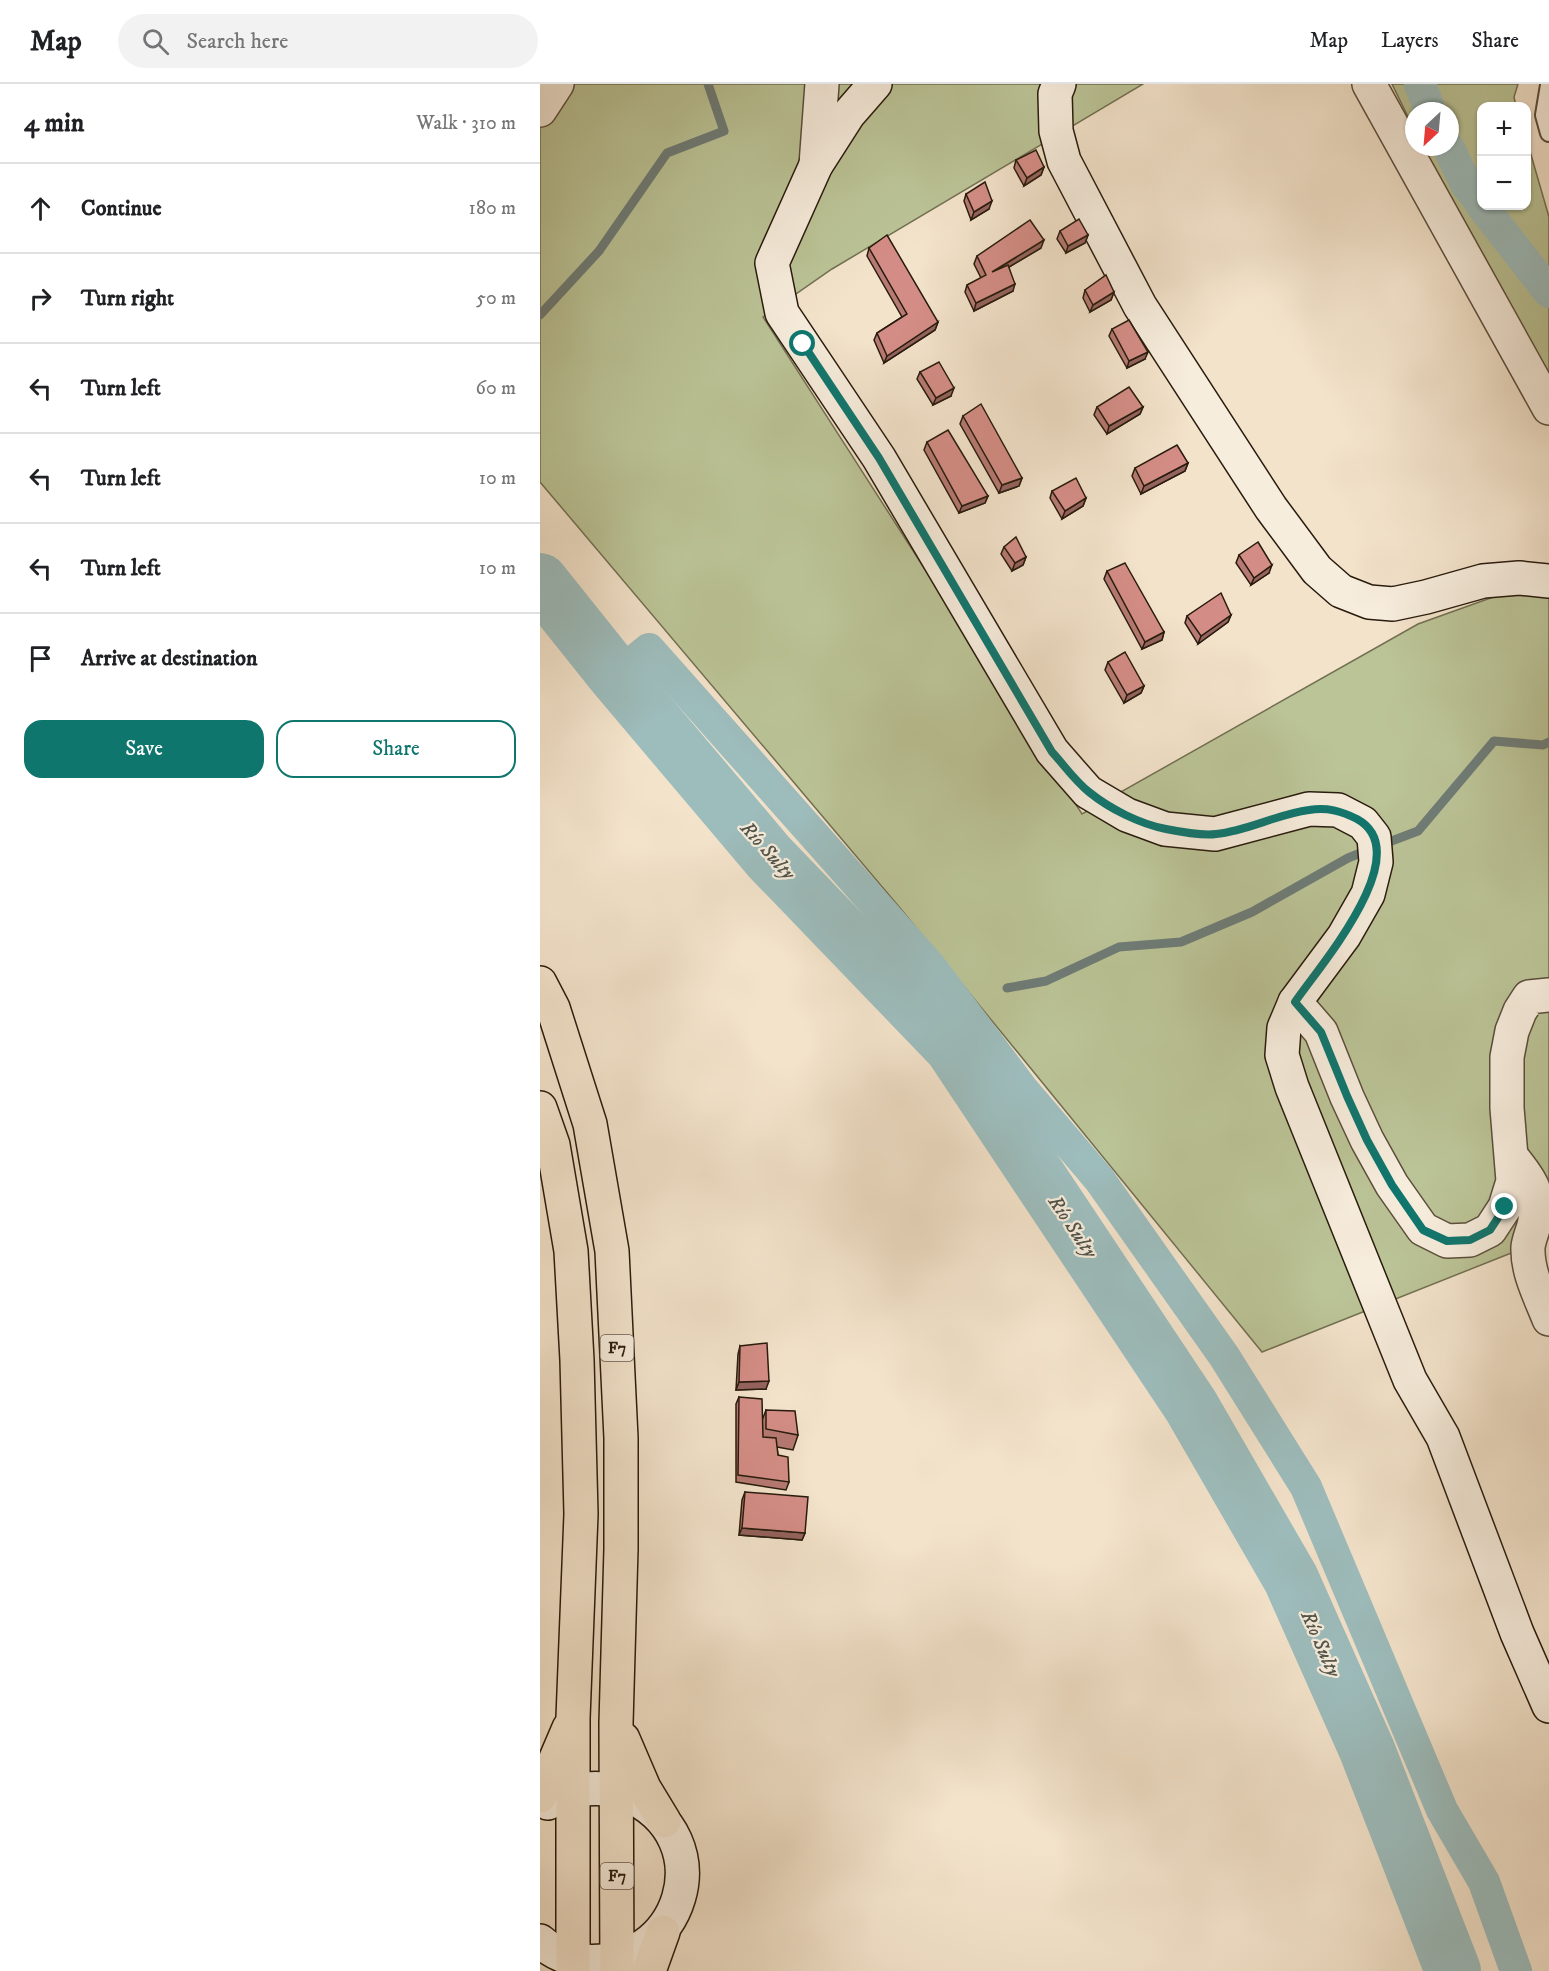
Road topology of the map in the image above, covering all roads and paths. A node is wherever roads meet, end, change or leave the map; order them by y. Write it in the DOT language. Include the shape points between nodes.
graph roads {
  1 [pos="557,84"];
  2 [pos="822,84"];
  3 [pos="875,84"];
  4 [pos="1059,84"];
  5 [pos="1369,84"];
  6 [pos="1549,85"];
  7 [pos="540,110"];
  8 [pos="1549,133"];
  9 [pos="816,165"];
  10 [pos="1549,408"];
  11 [pos="1549,581"];
  12 [pos="540,982"];
  13 [pos="1549,995"];
  14 [pos="1295,1002"];
  15 [pos="540,1108"];
  16 [pos="1512,1157"];
  17 [pos="1549,1319"];
  18 [pos="1549,1706"];
  19 [pos="573,1718"];
  20 [pos="616,1723"];
  21 [pos="574,1789"];
  22 [pos="618,1791"];
  23 [pos="540,1796"];
  24 [pos="540,1810"];
  25 [pos="664,1821"];
  26 [pos="663,1932"];
  27 [pos="540,1941"];
  28 [pos="573,1965"];
  29 [pos="617,1966"];
  30 [pos="649,1971"];
  1 -- 7 [label="street"];
  2 -- 9 [label="street"];
  3 -- 9 [label="street" via="848,115"];
  4 -- 11 [label="street" via="1055,94 1056,132 1064,161 1134,295 1271,508 1317,570 1341,591 1369,602 1393,604 1484,581"];
  5 -- 10 [label="street"];
  6 -- 8 [label="lane" via="1544,115"];
  9 -- 14 [label="street" via="772,263 782,312 879,458 1052,752 1089,792 1127,815 1166,829 1215,834 1309,809 1338,810 1363,823 1374,837 1376,862 1368,894 1344,936"];
  12 -- 20 [label="highway, F7" via="553,1008 590,1125 612,1251 621,1438"];
  13 -- 16 [label="street" via="1529,997 1512,1031 1507,1057 1507,1108"];
  14 -- 16 [label="street" via="1321,1032 1367,1140 1423,1230 1447,1241 1470,1240 1490,1230 1505,1207 1513,1181"];
  14 -- 18 [label="street" via="1284,1028 1282,1055 1292,1088 1410,1380 1443,1437 1517,1633"];
  15 -- 19 [label="highway, F7" via="553,1145 571,1251 577,1360 581,1514"];
  16 -- 17 [label="street" via="1531,1180 1537,1198 1528,1246 1530,1270"];
  19 -- 21 [label="highway, F7"];
  19 -- 23 [label="highway"];
  20 -- 22 [label="highway, F7"];
  20 -- 25 [label="highway" via="644,1788"];
  21 -- 22 [label="street"];
  21 -- 24 [label="street"];
  21 -- 28 [label="highway, F7"];
  22 -- 25 [label="street" via="642,1802"];
  22 -- 29 [label="highway, F7"];
  25 -- 26 [label="street" via="679,1847 683,1877 678,1906"];
  26 -- 29 [label="street"];
  26 -- 30 [label="highway"];
  27 -- 28 [label="street"];
  28 -- 29 [label="street"];
}
